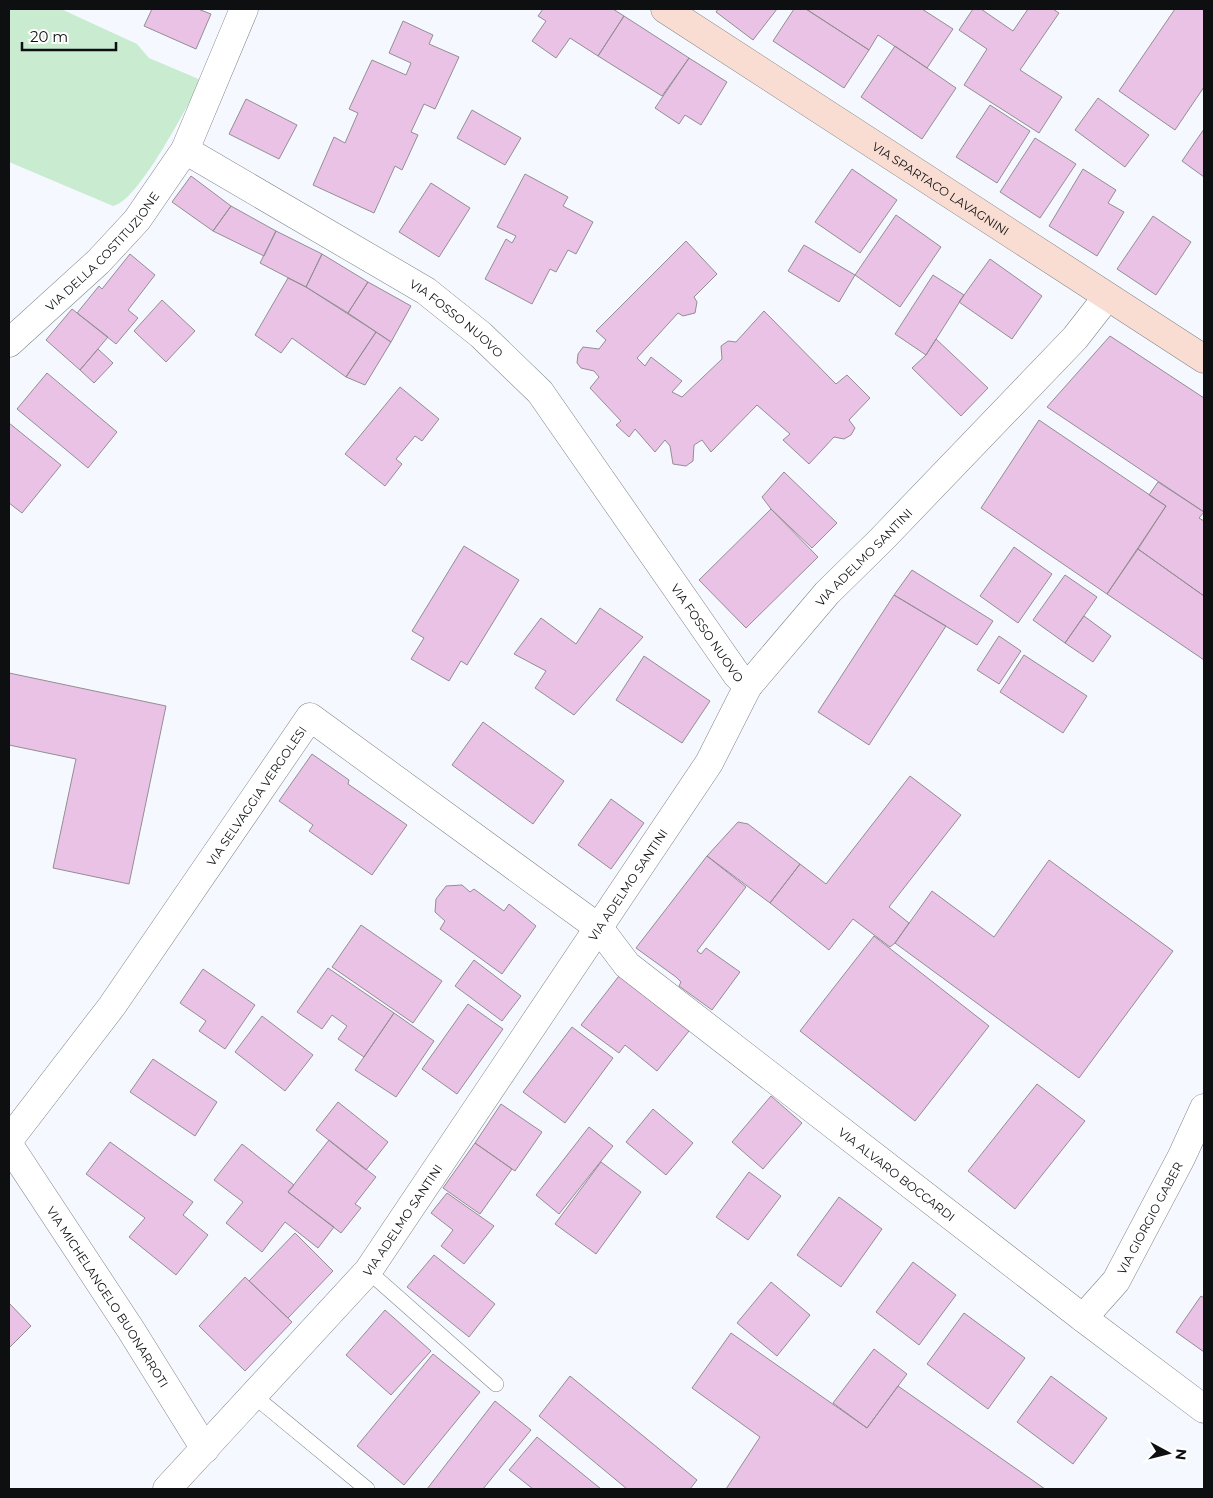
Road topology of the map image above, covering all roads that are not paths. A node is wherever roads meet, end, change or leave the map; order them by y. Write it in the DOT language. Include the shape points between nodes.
graph roads {
  1 [pos="244,9"];
  2 [pos="674,11"];
  3 [pos="185,150"];
  4 [pos="1106,297"];
  5 [pos="9,343"];
  6 [pos="1204,359"];
  7 [pos="748,686"];
  8 [pos="598,928"];
  9 [pos="1204,1108"];
  10 [pos="9,1140"];
  11 [pos="9,1145"];
  12 [pos="368,1270"];
  13 [pos="1082,1318"];
  14 [pos="496,1384"];
  15 [pos="254,1396"];
  16 [pos="1204,1409"];
  17 [pos="205,1449"];
  18 [pos="167,1489"];
  19 [pos="368,1489"];
  1 -- 3 [label="street"];
  2 -- 4 [label="main road, VIA SPARTACO LAVAGNINI"];
  3 -- 5 [label="street, VIA DELLA COSTITUZIONE" via="137,220 98,262"];
  3 -- 7 [label="street, VIA FOSSO NUOVO" via="426,291 481,335 540,392 737,675"];
  4 -- 6 [label="main road, VIA SPARTACO LAVAGNINI"];
  4 -- 7 [label="street, VIA ADELMO SANTINI" via="1075,338 827,594"];
  7 -- 8 [label="street, VIA ADELMO SANTINI" via="709,763"];
  8 -- 10 [label="street, VIA SELVAGGIA VERGOLESI" via="310,717 112,1006"];
  8 -- 12 [label="street, VIA ADELMO SANTINI"];
  8 -- 13 [label="street, VIA ALVARO BOCCARDI" via="627,965"];
  9 -- 13 [label="street, VIA GIORGIO GABER" via="1116,1281"];
  11 -- 17 [label="street, VIA MICHELANGELO BUONARROTI"];
  12 -- 14 [label="lane"];
  12 -- 15 [label="street, VIA ADELMO SANTINI"];
  13 -- 16 [label="street, VIA ALVARO BOCCARDI"];
  15 -- 17 [label="street, VIA ADELMO SANTINI"];
  15 -- 19 [label="lane"];
  17 -- 18 [label="street, VIA ADELMO SANTINI"];
}
